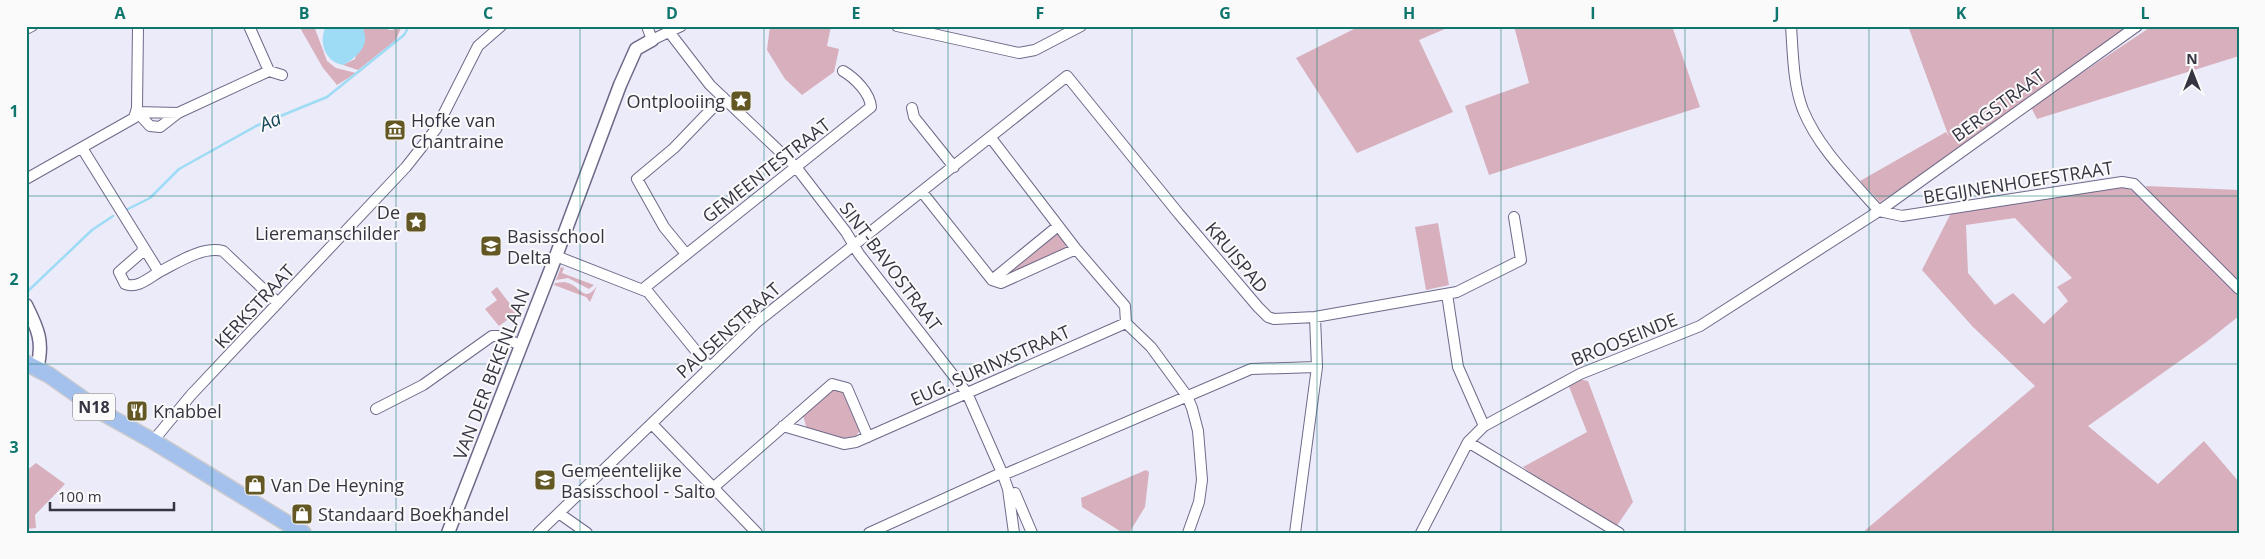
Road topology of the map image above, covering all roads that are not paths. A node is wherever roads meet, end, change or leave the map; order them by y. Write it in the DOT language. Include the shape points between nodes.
graph roads {
  1 [pos="32,26"];
  2 [pos="138,26"];
  3 [pos="249,26"];
  4 [pos="501,26"];
  5 [pos="647,26"];
  6 [pos="681,26"];
  7 [pos="897,26"];
  8 [pos="1081,26"];
  9 [pos="1791,26"];
  10 [pos="2137,26"];
  11 [pos="26,29"];
  12 [pos="670,33"];
  13 [pos="652,40"];
  14 [pos="269,71"];
  15 [pos="843,71"];
  16 [pos="282,75"];
  17 [pos="1067,76"];
  18 [pos="723,97"];
  19 [pos="912,108"];
  20 [pos="137,112"];
  21 [pos="178,113"];
  22 [pos="991,138"];
  23 [pos="82,148"];
  24 [pos="954,166"];
  25 [pos="796,167"];
  26 [pos="26,179"];
  27 [pos="922,192"];
  28 [pos="1879,212"];
  29 [pos="1514,217"];
  30 [pos="1058,226"];
  31 [pos="854,244"];
  32 [pos="143,247"];
  33 [pos="1076,249"];
  34 [pos="686,254"];
  35 [pos="556,256"];
  36 [pos="159,272"];
  37 [pos="992,280"];
  38 [pos="643,289"];
  39 [pos="2239,290"];
  40 [pos="1447,294"];
  41 [pos="278,303"];
  42 [pos="26,305"];
  43 [pos="1315,317"];
  44 [pos="1126,323"];
  45 [pos="520,345"];
  46 [pos="32,366"];
  47 [pos="709,367"];
  48 [pos="1318,367"];
  49 [pos="967,393"];
  50 [pos="1187,396"];
  51 [pos="376,409"];
  52 [pos="652,424"];
  53 [pos="783,426"];
  54 [pos="1484,426"];
  55 [pos="868,437"];
  56 [pos="153,441"];
  57 [pos="1468,442"];
  58 [pos="1003,475"];
  59 [pos="714,487"];
  60 [pos="1015,493"];
  61 [pos="560,514"];
  62 [pos="304,533"];
  63 [pos="448,533"];
  64 [pos="538,533"];
  65 [pos="587,533"];
  66 [pos="757,533"];
  67 [pos="869,533"];
  68 [pos="1014,533"];
  69 [pos="1032,533"];
  70 [pos="1188,533"];
  71 [pos="1295,533"];
  72 [pos="1422,533"];
  73 [pos="1619,533"];
  1 -- 11 [label="street"];
  2 -- 20 [label="street"];
  3 -- 14 [label="street"];
  4 -- 41 [label="street, KERKSTRAAT" via="478,46 436,129 406,167"];
  5 -- 13 [label="street"];
  6 -- 12 [label="street"];
  7 -- 8 [label="street" via="1019,53 1035,50"];
  9 -- 28 [label="street" via="1796,80 1804,111 1821,143"];
  10 -- 28 [label="street, BERGSTRAAT"];
  12 -- 13 [label="street"];
  12 -- 18 [label="street, SINT-BAVOSTRAAT" via="695,68"];
  13 -- 35 [label="street, VAN DER BEKENLAAN" via="636,49"];
  14 -- 16 [label="street"];
  14 -- 21 [label="street"];
  15 -- 25 [label="street, GEMEENTESTRAAT" via="853,76 868,97 871,108"];
  17 -- 22 [label="street, PAUSENSTRAAT"];
  17 -- 43 [label="street, KRUISPAD" via="1268,317"];
  18 -- 25 [label="street, SINT-BAVOSTRAAT"];
  18 -- 34 [label="street" via="674,148 637,179 664,227"];
  19 -- 24 [label="street" via="914,117"];
  20 -- 21 [label="street"];
  20 -- 21 [label="street" via="152,128 160,127"];
  20 -- 23 [label="street" via="130,121"];
  22 -- 24 [label="street, PAUSENSTRAAT"];
  22 -- 30 [label="street"];
  23 -- 26 [label="street"];
  23 -- 32 [label="street"];
  24 -- 27 [label="street, PAUSENSTRAAT"];
  25 -- 31 [label="street, SINT-BAVOSTRAAT"];
  25 -- 34 [label="street, GEMEENTESTRAAT"];
  27 -- 31 [label="street, PAUSENSTRAAT"];
  27 -- 37 [label="street"];
  28 -- 39 [label="street, BEGIJNENHOEFSTRAAT" via="1902,216 2128,183 2138,187"];
  28 -- 54 [label="street, BROOSEINDE" via="1700,326 1580,374"];
  29 -- 40 [label="street, KRUISPAD" via="1521,260"];
  30 -- 33 [label="street"];
  30 -- 37 [label="street"];
  31 -- 47 [label="street, PAUSENSTRAAT" via="757,322"];
  31 -- 49 [label="street, SINT-BAVOSTRAAT"];
  32 -- 36 [label="street"];
  32 -- 36 [label="street" via="142,252 119,272 125,284 140,284"];
  33 -- 37 [label="street" via="1001,283"];
  33 -- 44 [label="street" via="1125,306"];
  34 -- 38 [label="street, GEMEENTESTRAAT"];
  35 -- 38 [label="street"];
  35 -- 45 [label="street, VAN DER BEKENLAAN"];
  36 -- 41 [label="street" via="216,249 223,251"];
  38 -- 47 [label="street"];
  40 -- 43 [label="street, KRUISPAD"];
  40 -- 54 [label="street" via="1458,368"];
  41 -- 56 [label="street, KERKSTRAAT" via="191,395"];
  42 -- 46 [label="street" via="41,345"];
  43 -- 48 [label="street"];
  44 -- 49 [label="street, EUG. SURINXSTRAAT"];
  44 -- 50 [label="street" via="1152,347"];
  45 -- 51 [label="street" via="492,336 423,385"];
  45 -- 63 [label="street, VAN DER BEKENLAAN"];
  46 -- 56 [label="main road, N18" via="103,413"];
  47 -- 52 [label="street, PAUSENSTRAAT"];
  48 -- 50 [label="street" via="1251,369"];
  48 -- 71 [label="street"];
  49 -- 55 [label="street, EUG. SURINXSTRAAT"];
  49 -- 58 [label="street, SINT-BAVOSTRAAT"];
  50 -- 58 [label="street"];
  50 -- 70 [label="street" via="1198,431 1202,464 1199,502"];
  52 -- 59 [label="street"];
  52 -- 61 [label="street, PAUSENSTRAAT"];
  53 -- 55 [label="street, EUG. SURINXSTRAAT" via="844,444"];
  53 -- 55 [label="street" via="826,387 839,384 850,393"];
  53 -- 59 [label="street"];
  54 -- 57 [label="street, BROOSEINDE"];
  56 -- 62 [label="main road, N18"];
  57 -- 72 [label="street, BROOSEINDE"];
  57 -- 73 [label="street"];
  58 -- 67 [label="street" via="999,474"];
  58 -- 68 [label="street, SINT-BAVOSTRAAT"];
  59 -- 66 [label="street"];
  60 -- 69 [label="street"];
  61 -- 64 [label="street, PAUSENSTRAAT"];
  61 -- 65 [label="street"];
}
